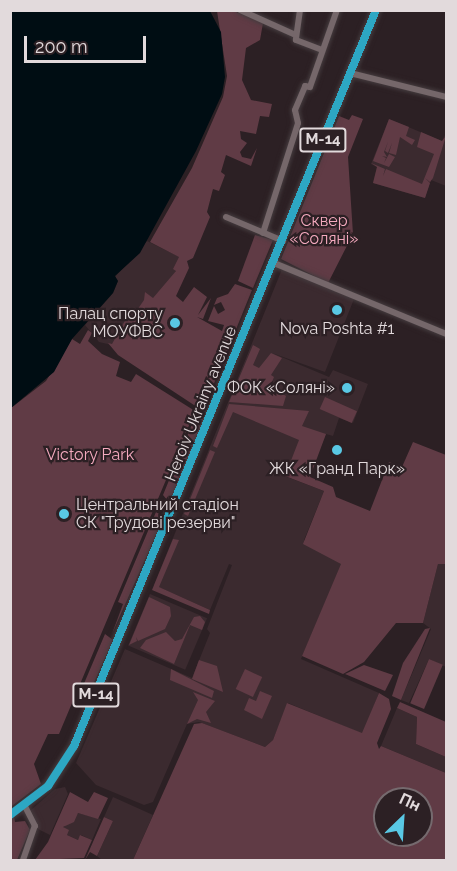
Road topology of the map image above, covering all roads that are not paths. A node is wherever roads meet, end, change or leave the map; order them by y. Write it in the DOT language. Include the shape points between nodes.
graph roads {
  1 [pos="240,10"];
  2 [pos="300,10"];
  3 [pos="337,10"];
  4 [pos="376,10"];
  5 [pos="296,35"];
  6 [pos="322,50"];
  7 [pos="350,73"];
  8 [pos="447,97"];
  9 [pos="226,217"];
  10 [pos="263,232"];
  11 [pos="283,241"];
  12 [pos="274,263"];
  13 [pos="447,334"];
  14 [pos="25,806"];
  15 [pos="10,815"];
  16 [pos="23,861"];
  1 -- 5 [label="street"];
  2 -- 5 [label="street"];
  3 -- 6 [label="street"];
  4 -- 7 [label="highway, Heroiv Ukrainy avenue / М-14"];
  5 -- 6 [label="street" via="298,41"];
  6 -- 10 [label="street" via="310,87 305,86 295,110 298,123"];
  7 -- 8 [label="street"];
  7 -- 11 [label="highway, Heroiv Ukrainy avenue / М-14"];
  9 -- 10 [label="street"];
  10 -- 11 [label="street"];
  11 -- 12 [label="highway, Heroiv Ukrainy avenue / М-14"];
  12 -- 13 [label="street"];
  12 -- 14 [label="highway, Heroiv Ukrainy avenue / М-14" via="74,746 51,782"];
  14 -- 15 [label="highway, М-14"];
  14 -- 16 [label="street" via="35,826"];
}
